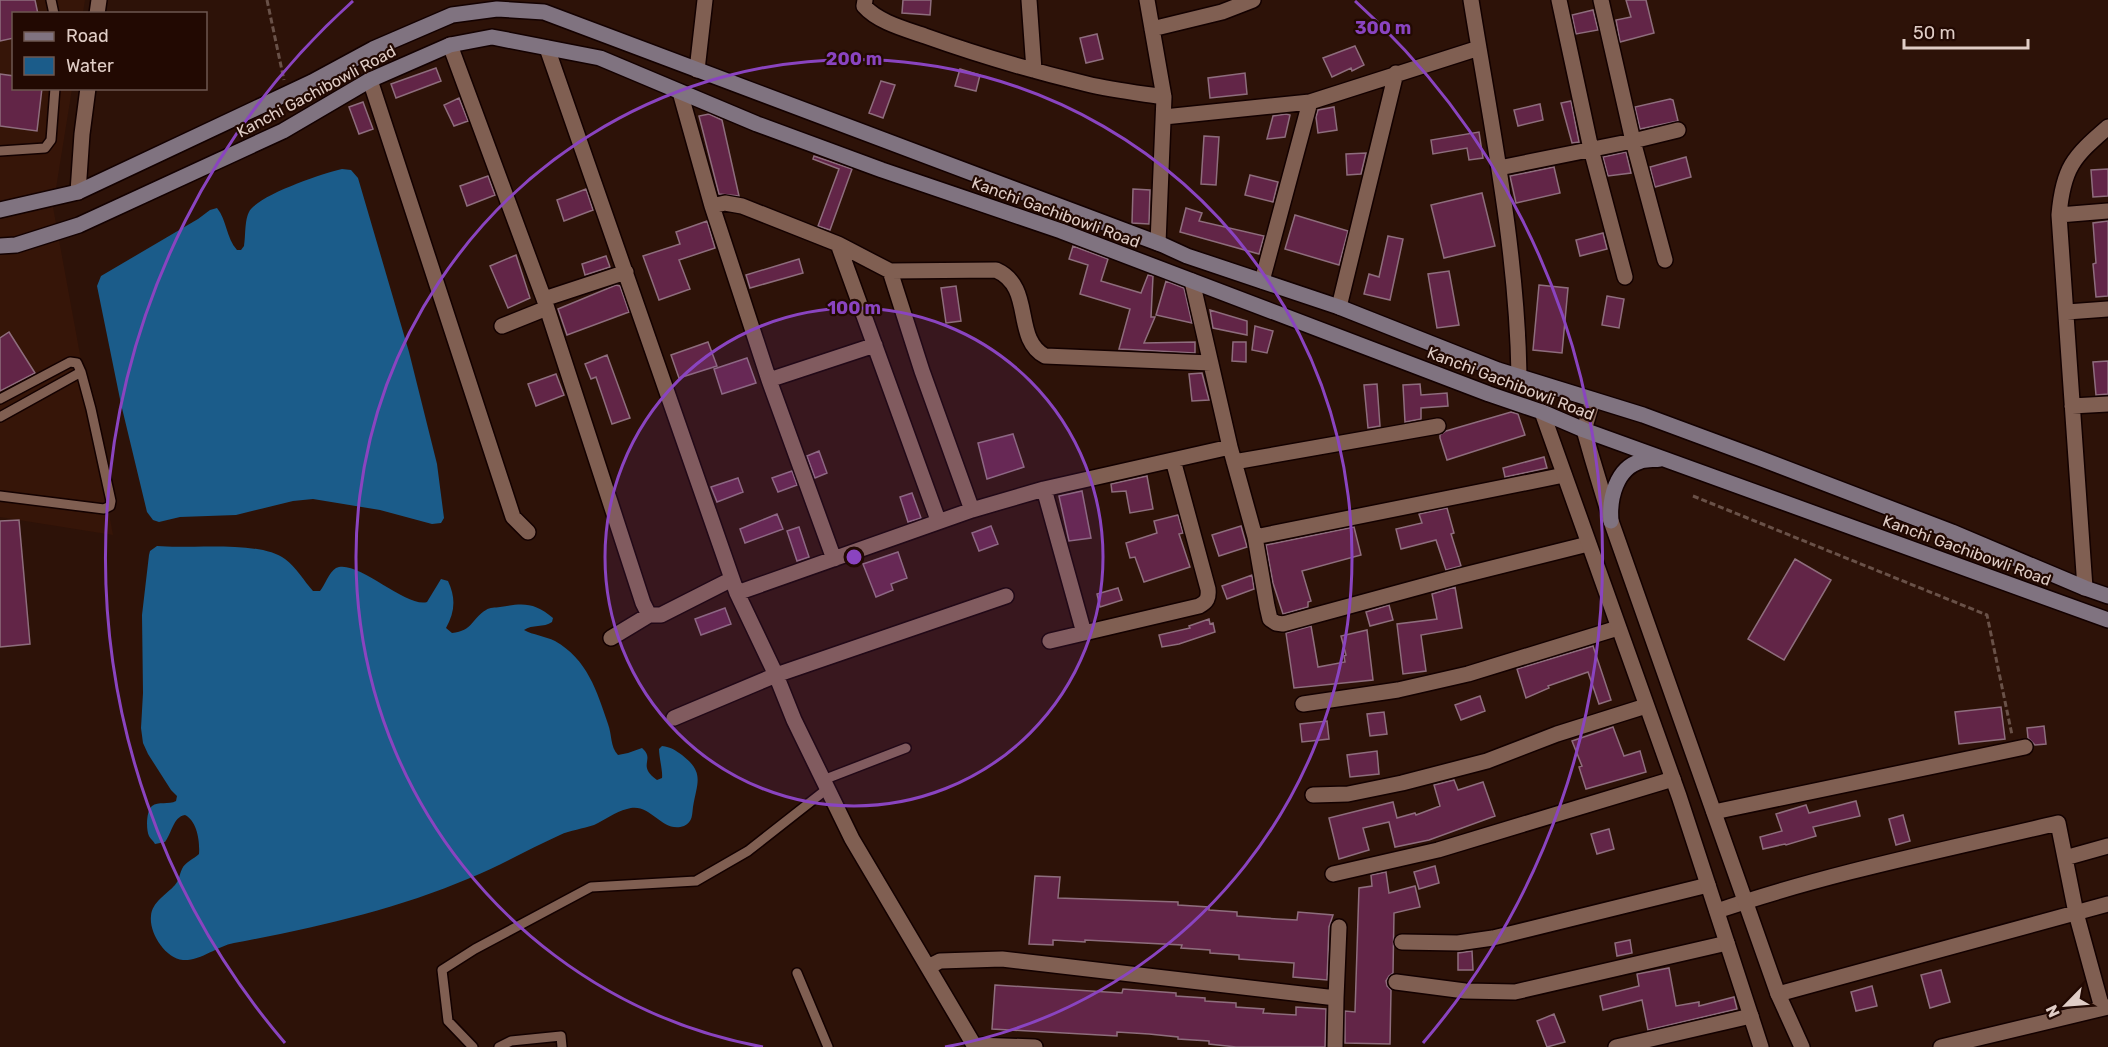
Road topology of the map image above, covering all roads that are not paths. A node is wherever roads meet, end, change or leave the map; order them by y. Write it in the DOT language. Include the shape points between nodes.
graph roads {
  1 [pos="705,0"];
  2 [pos="865,0"];
  3 [pos="1029,0"];
  4 [pos="1147,0"];
  5 [pos="1253,0"];
  6 [pos="1471,0"];
  7 [pos="1559,0"];
  8 [pos="1602,0"];
  9 [pos="538,6"];
  10 [pos="1152,29"];
  11 [pos="450,45"];
  12 [pos="546,48"];
  13 [pos="1479,48"];
  14 [pos="697,70"];
  15 [pos="1034,70"];
  16 [pos="1396,73"];
  17 [pos="370,80"];
  18 [pos="56,90"];
  19 [pos="88,90"];
  20 [pos="680,92"];
  21 [pos="1164,97"];
  22 [pos="1310,102"];
  23 [pos="1164,117"];
  24 [pos="2108,127"];
  25 [pos="1678,129"];
  26 [pos="1633,141"];
  27 [pos="1591,149"];
  28 [pos="0,151"];
  29 [pos="1499,168"];
  30 [pos="78,192"];
  31 [pos="712,206"];
  32 [pos="0,210"];
  33 [pos="2108,212"];
  34 [pos="2059,215"];
  35 [pos="1158,243"];
  36 [pos="838,244"];
  37 [pos="0,246"];
  38 [pos="1665,260"];
  39 [pos="890,271"];
  40 [pos="626,272"];
  41 [pos="1625,277"];
  42 [pos="1192,281"];
  43 [pos="1262,281"];
  44 [pos="545,304"];
  45 [pos="1339,307"];
  46 [pos="2108,309"];
  47 [pos="2067,312"];
  48 [pos="501,326"];
  49 [pos="875,345"];
  50 [pos="1211,363"];
  51 [pos="1498,370"];
  52 [pos="81,372"];
  53 [pos="1518,375"];
  54 [pos="769,380"];
  55 [pos="1489,394"];
  56 [pos="0,399"];
  57 [pos="1593,400"];
  58 [pos="2108,404"];
  59 [pos="2072,406"];
  60 [pos="1542,412"];
  61 [pos="0,417"];
  62 [pos="1438,426"];
  63 [pos="1584,430"];
  64 [pos="1232,454"];
  65 [pos="1663,459"];
  66 [pos="1173,460"];
  67 [pos="1564,475"];
  68 [pos="1044,489"];
  69 [pos="0,496"];
  70 [pos="972,510"];
  71 [pos="938,520"];
  72 [pos="1611,521"];
  73 [pos="528,532"];
  74 [pos="1255,537"];
  75 [pos="1588,544"];
  76 [pos="834,559"];
  77 [pos="735,586"];
  78 [pos="2085,588"];
  79 [pos="1006,596"];
  80 [pos="2108,596"];
  81 [pos="650,615"];
  82 [pos="2108,620"];
  83 [pos="1618,628"];
  84 [pos="1084,633"];
  85 [pos="611,638"];
  86 [pos="1050,641"];
  87 [pos="776,675"];
  88 [pos="1303,704"];
  89 [pos="1646,706"];
  90 [pos="674,718"];
  91 [pos="906,748"];
  92 [pos="2020,748"];
  93 [pos="1673,779"];
  94 [pos="825,784"];
  95 [pos="1313,795"];
  96 [pos="1714,812"];
  97 [pos="2108,846"];
  98 [pos="2065,858"];
  99 [pos="1333,874"];
  100 [pos="1708,885"];
  101 [pos="1745,902"];
  102 [pos="2108,904"];
  103 [pos="1717,911"];
  104 [pos="2076,913"];
  105 [pos="1339,927"];
  106 [pos="1402,942"];
  107 [pos="1728,943"];
  108 [pos="928,967"];
  109 [pos="797,974"];
  110 [pos="1396,982"];
  111 [pos="1778,994"];
  112 [pos="1336,998"];
  113 [pos="2105,1007"];
  114 [pos="1751,1016"];
  115 [pos="974,1046"];
  116 [pos="473,1047"];
  117 [pos="499,1047"];
  118 [pos="562,1047"];
  119 [pos="828,1047"];
  120 [pos="1035,1047"];
  121 [pos="1335,1047"];
  122 [pos="1616,1047"];
  123 [pos="1761,1047"];
  124 [pos="1802,1047"];
  125 [pos="1941,1047"];
  1 -- 14 [label="street"];
  2 -- 15 [label="street" via="869,12 900,27"];
  3 -- 15 [label="street"];
  4 -- 10 [label="street"];
  5 -- 10 [label="street"];
  6 -- 13 [label="street"];
  7 -- 27 [label="street"];
  8 -- 26 [label="street"];
  9 -- 14 [label="main road, Kanchi Gachibowli Road" via="544,12"];
  9 -- 30 [label="main road, Kanchi Gachibowli Road" via="452,15 373,49 312,82"];
  10 -- 21 [label="street"];
  11 -- 12 [label="main road, Kanchi Gachibowli Road" via="492,37"];
  11 -- 17 [label="main road, Kanchi Gachibowli Road"];
  11 -- 44 [label="street"];
  12 -- 20 [label="main road, Kanchi Gachibowli Road" via="600,58"];
  12 -- 40 [label="street"];
  13 -- 16 [label="street"];
  13 -- 29 [label="street"];
  14 -- 35 [label="main road, Kanchi Gachibowli Road"];
  15 -- 21 [label="street"];
  16 -- 22 [label="street"];
  16 -- 45 [label="street"];
  17 -- 37 [label="main road, Kanchi Gachibowli Road" via="283,131 79,225 16,245"];
  17 -- 73 [label="street" via="513,517"];
  18 -- 28 [label="lane" via="51,140 45,148"];
  19 -- 30 [label="street"];
  20 -- 31 [label="street"];
  20 -- 42 [label="main road, Kanchi Gachibowli Road" via="757,124"];
  21 -- 23 [label="street"];
  22 -- 23 [label="street"];
  22 -- 43 [label="street"];
  23 -- 35 [label="street"];
  24 -- 34 [label="street" via="2067,171"];
  25 -- 26 [label="street"];
  26 -- 27 [label="street"];
  26 -- 38 [label="street"];
  27 -- 29 [label="street"];
  27 -- 41 [label="street"];
  29 -- 53 [label="street" via="1518,326"];
  30 -- 32 [label="main road, Kanchi Gachibowli Road"];
  31 -- 36 [label="street" via="742,206"];
  31 -- 54 [label="street"];
  33 -- 34 [label="street"];
  34 -- 47 [label="street"];
  35 -- 43 [label="main road, Kanchi Gachibowli Road"];
  36 -- 39 [label="street"];
  36 -- 49 [label="street"];
  39 -- 50 [label="street" via="996,270 1007,275 1015,284 1030,341 1045,356"];
  39 -- 70 [label="street"];
  40 -- 44 [label="street"];
  40 -- 77 [label="street"];
  42 -- 50 [label="street"];
  42 -- 55 [label="main road, Kanchi Gachibowli Road"];
  43 -- 45 [label="main road, Kanchi Gachibowli Road"];
  44 -- 48 [label="street"];
  44 -- 81 [label="street"];
  45 -- 51 [label="main road, Kanchi Gachibowli Road"];
  46 -- 47 [label="street"];
  47 -- 59 [label="street"];
  49 -- 54 [label="street"];
  49 -- 71 [label="street"];
  50 -- 64 [label="street"];
  51 -- 53 [label="main road, Kanchi Gachibowli Road"];
  51 -- 55 [label="main road"];
  52 -- 56 [label="lane" via="77,363 70,362"];
  52 -- 61 [label="lane"];
  52 -- 69 [label="lane" via="110,506 104,509"];
  53 -- 57 [label="main road, Kanchi Gachibowli Road"];
  54 -- 76 [label="street"];
  55 -- 60 [label="main road, Kanchi Gachibowli Road"];
  57 -- 63 [label="street"];
  57 -- 78 [label="main road, Kanchi Gachibowli Road" via="1780,466"];
  58 -- 59 [label="street"];
  59 -- 78 [label="street"];
  60 -- 63 [label="main road, Kanchi Gachibowli Road"];
  60 -- 67 [label="street"];
  62 -- 64 [label="street"];
  63 -- 65 [label="main road, Kanchi Gachibowli Road"];
  63 -- 72 [label="street"];
  64 -- 66 [label="street"];
  64 -- 74 [label="street"];
  65 -- 72 [label="main road" via="1640,461 1625,471 1614,489"];
  65 -- 82 [label="main road, Kanchi Gachibowli Road"];
  66 -- 68 [label="street"];
  66 -- 84 [label="street" via="1209,597 1198,606"];
  67 -- 74 [label="street"];
  67 -- 75 [label="street"];
  68 -- 70 [label="street"];
  68 -- 84 [label="street"];
  70 -- 71 [label="street"];
  71 -- 76 [label="street"];
  72 -- 96 [label="street"];
  74 -- 75 [label="street" via="1270,619 1283,624"];
  75 -- 83 [label="street"];
  76 -- 77 [label="street"];
  77 -- 81 [label="street" via="661,615"];
  77 -- 87 [label="street"];
  78 -- 80 [label="main road, Kanchi Gachibowli Road"];
  79 -- 87 [label="street"];
  81 -- 85 [label="street"];
  83 -- 88 [label="street" via="1468,674 1398,690"];
  83 -- 89 [label="street"];
  84 -- 86 [label="street"];
  87 -- 90 [label="street"];
  87 -- 94 [label="street"];
  89 -- 93 [label="street"];
  89 -- 95 [label="street" via="1487,761 1348,794"];
  91 -- 94 [label="lane"];
  92 -- 96 [label="street"];
  93 -- 99 [label="street" via="1404,859"];
  93 -- 100 [label="street"];
  94 -- 108 [label="street" via="852,839"];
  94 -- 116 [label="lane" via="748,851 696,881 591,887 442,970 448,1021"];
  96 -- 101 [label="street"];
  97 -- 98 [label="street"];
  98 -- 101 [label="street" via="2058,824"];
  98 -- 104 [label="street"];
  100 -- 103 [label="street"];
  100 -- 106 [label="street" via="1493,938 1458,943"];
  101 -- 103 [label="street"];
  101 -- 111 [label="street"];
  102 -- 104 [label="street"];
  103 -- 107 [label="street"];
  104 -- 111 [label="street"];
  104 -- 113 [label="street"];
  105 -- 112 [label="street"];
  107 -- 110 [label="street" via="1515,992 1465,991"];
  107 -- 114 [label="street"];
  108 -- 112 [label="street" via="939,961 1002,959"];
  108 -- 115 [label="street"];
  109 -- 119 [label="lane"];
  111 -- 124 [label="street"];
  112 -- 121 [label="street"];
  113 -- 125 [label="street"];
  114 -- 122 [label="street"];
  114 -- 123 [label="street"];
  115 -- 120 [label="street"];
  117 -- 118 [label="lane" via="512,1041 561,1036"];
}
